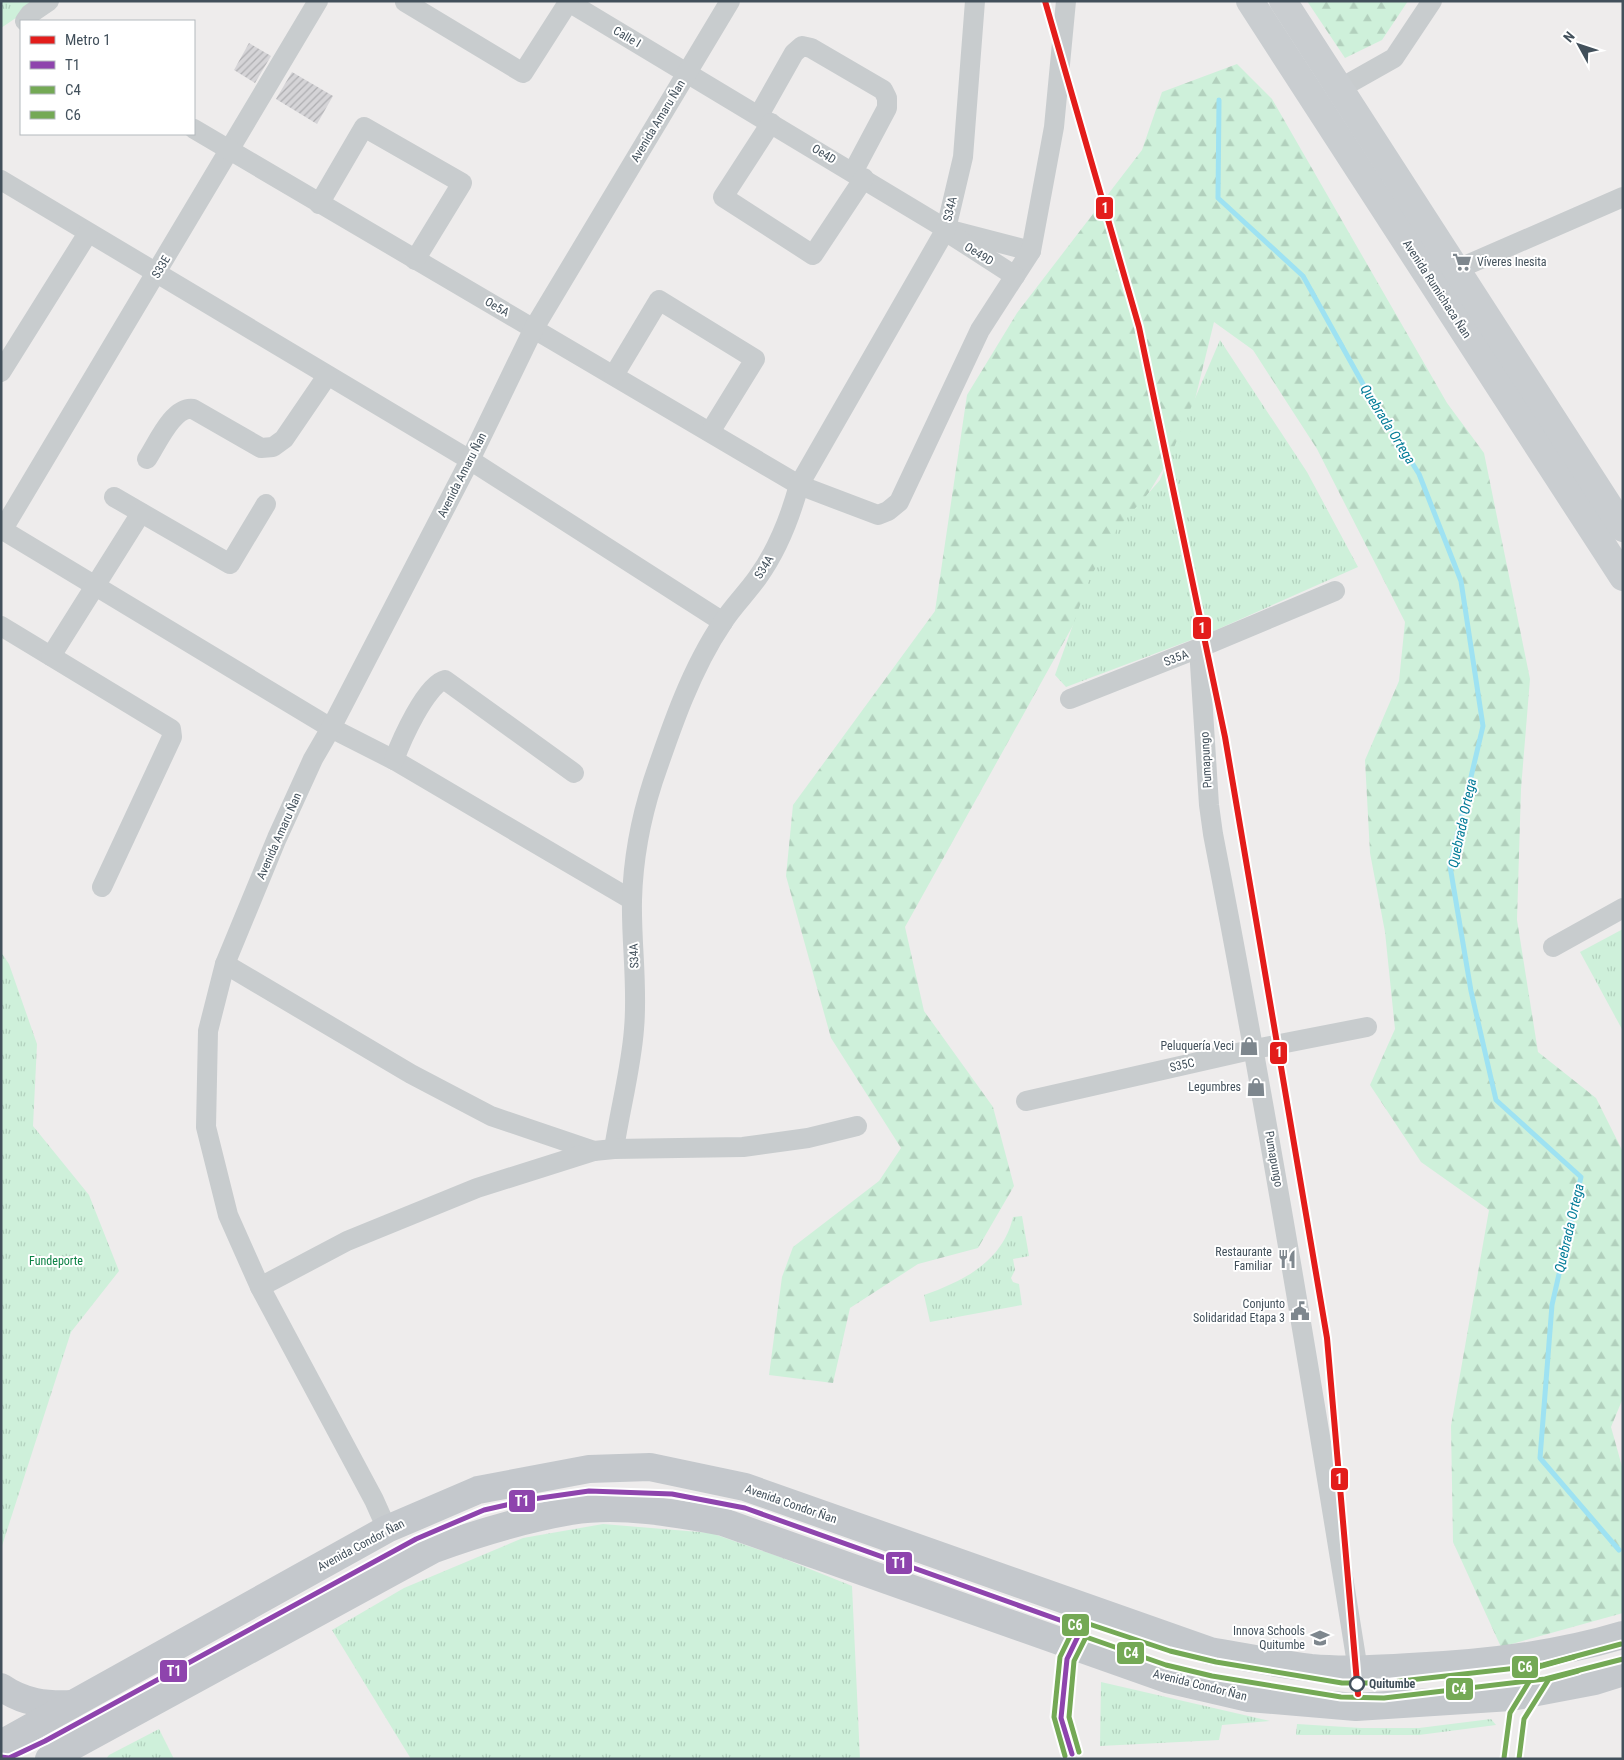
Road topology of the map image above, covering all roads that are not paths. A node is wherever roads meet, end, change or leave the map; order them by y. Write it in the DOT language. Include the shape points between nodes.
graph roads {
  1 [pos="50,1"];
  2 [pos="318,1"];
  3 [pos="730,1"];
  4 [pos="975,1"];
  5 [pos="1066,1"];
  6 [pos="1250,1"];
  7 [pos="1283,1"];
  8 [pos="1432,1"];
  9 [pos="405,2"];
  10 [pos="568,2"];
  11 [pos="434,9"];
  12 [pos="26,20"];
  13 [pos="687,72"];
  14 [pos="1339,89"];
  15 [pos="765,119"];
  16 [pos="195,130"];
  17 [pos="231,150"];
  18 [pos="858,175"];
  19 [pos="1,180"];
  20 [pos="1623,197"];
  21 [pos="319,204"];
  22 [pos="954,231"];
  23 [pos="88,232"];
  24 [pos="1031,251"];
  25 [pos="415,260"];
  26 [pos="157,274"];
  27 [pos="1015,276"];
  28 [pos="1443,276"];
  29 [pos="534,328"];
  30 [pos="1,372"];
  31 [pos="614,375"];
  32 [pos="327,376"];
  33 [pos="710,432"];
  34 [pos="147,459"];
  35 [pos="470,460"];
  36 [pos="799,484"];
  37 [pos="114,497"];
  38 [pos="266,504"];
  39 [pos="140,513"];
  40 [pos="1623,528"];
  41 [pos="1623,577"];
  42 [pos="95,584"];
  43 [pos="1335,591"];
  44 [pos="723,622"];
  45 [pos="1,626"];
  46 [pos="1200,648"];
  47 [pos="51,656"];
  48 [pos="1070,699"];
  49 [pos="331,728"];
  50 [pos="394,760"];
  51 [pos="574,773"];
  52 [pos="102,887"];
  53 [pos="632,900"];
  54 [pos="1623,908"];
  55 [pos="1553,947"];
  56 [pos="225,964"];
  57 [pos="1367,1027"];
  58 [pos="1255,1049"];
  59 [pos="1026,1101"];
  60 [pos="857,1126"];
  61 [pos="614,1149"];
  62 [pos="594,1151"];
  63 [pos="260,1287"];
  64 [pos="386,1529"];
  65 [pos="1623,1635"];
  66 [pos="1358,1670"];
  67 [pos="1623,1672"];
  68 [pos="1,1688"];
  69 [pos="72,1704"];
  70 [pos="89,1737"];
  71 [pos="8,1741"];
  72 [pos="49,1759"];
  73 [pos="71,1759"];
  1 -- 12 [label="street"];
  2 -- 17 [label="street, S33E"];
  3 -- 13 [label="street, Avenida Amaru Ñan"];
  4 -- 22 [label="street, S34A"];
  5 -- 24 [label="street" via="1054,127"];
  6 -- 28 [label="main road, Avenida Rumichaca Ñan"];
  7 -- 14 [label="main road, Avenida Rumichaca Ñan"];
  8 -- 14 [label="street" via="1394,58"];
  9 -- 11 [label="street"];
  10 -- 11 [label="street" via="523,74"];
  10 -- 13 [label="street, Calle I"];
  13 -- 15 [label="street, Oe4D"];
  13 -- 29 [label="street, Avenida Amaru Ñan"];
  14 -- 28 [label="main road, Avenida Rumichaca Ñan"];
  15 -- 18 [label="street, Oe4D"];
  15 -- 18 [label="street" via="794,53 802,46 811,48 883,90 887,108"];
  15 -- 18 [label="street" via="723,197 814,255"];
  16 -- 17 [label="street, Oe5A"];
  17 -- 21 [label="street, Oe5A"];
  17 -- 26 [label="street, S33E"];
  18 -- 22 [label="street, Oe4D"];
  19 -- 23 [label="street"];
  20 -- 28 [label="street"];
  21 -- 25 [label="street, Oe5A"];
  21 -- 25 [label="street" via="364,127 462,183"];
  22 -- 24 [label="street, Oe49D"];
  22 -- 27 [label="street, Oe49D" via="958,241"];
  22 -- 36 [label="street, S34A"];
  23 -- 26 [label="street"];
  23 -- 30 [label="street"];
  24 -- 27 [label="street"];
  25 -- 29 [label="street, Oe5A"];
  26 -- 32 [label="street"];
  26 -- 42 [label="street, S33E" via="6,524 6,532"];
  27 -- 36 [label="street, Oe5A" via="980,330 899,502 878,515"];
  28 -- 40 [label="main road, Avenida Rumichaca Ñan"];
  28 -- 41 [label="main road, Avenida Rumichaca Ñan"];
  29 -- 31 [label="street, Oe5A"];
  29 -- 35 [label="street, Avenida Amaru Ñan"];
  31 -- 33 [label="street, Oe5A"];
  31 -- 33 [label="street" via="659,300 755,359"];
  32 -- 34 [label="street" via="284,439 273,447 261,448 188,408 175,415"];
  32 -- 35 [label="street"];
  33 -- 36 [label="street, Oe5A"];
  35 -- 44 [label="street"];
  35 -- 49 [label="street, Avenida Amaru Ñan"];
  36 -- 44 [label="street, S34A" via="789,521 776,547 758,577"];
  37 -- 39 [label="street"];
  38 -- 39 [label="street" via="230,564"];
  39 -- 42 [label="street"];
  42 -- 47 [label="street"];
  42 -- 49 [label="street"];
  43 -- 46 [label="street, S35A"];
  44 -- 53 [label="street, S34A" via="683,700 653,782 640,835"];
  45 -- 47 [label="street"];
  46 -- 48 [label="street, S35A"];
  46 -- 58 [label="street, Pumapungo" via="1209,805"];
  47 -- 52 [label="street" via="171,729 172,737"];
  49 -- 50 [label="street"];
  49 -- 56 [label="street, Avenida Amaru Ñan" via="281,829"];
  50 -- 51 [label="street" via="428,693 439,681 445,680"];
  50 -- 53 [label="street"];
  53 -- 61 [label="street, S34A" via="634,1030"];
  54 -- 55 [label="street"];
  56 -- 62 [label="street" via="411,1074 491,1116"];
  56 -- 63 [label="street, Avenida Amaru Ñan" via="208,1031 206,1127 228,1214"];
  57 -- 58 [label="street, S35C"];
  58 -- 59 [label="street, S35C"];
  58 -- 66 [label="street, Pumapungo"];
  60 -- 61 [label="street" via="808,1138 743,1147"];
  61 -- 62 [label="street"];
  62 -- 63 [label="street" via="477,1188 347,1240"];
  63 -- 64 [label="street, Avenida Amaru Ñan" via="374,1500"];
  64 -- 66 [label="main road, Avenida Condor Ñan" via="478,1490 589,1469 650,1467 745,1487 1210,1651 1312,1668"];
  64 -- 69 [label="main road, Avenida Condor Ñan"];
  65 -- 66 [label="main road, Avenida Condor Ñan" via="1510,1660"];
  67 -- 70 [label="main road, Avenida Condor Ñan" via="1511,1697 1356,1707 1249,1698 1167,1679 723,1522 616,1509 572,1511 476,1534 434,1550"];
  68 -- 69 [label="main road" via="43,1705"];
  69 -- 71 [label="main road, Avenida Condor Ñan"];
  70 -- 72 [label="main road, Avenida Condor Ñan"];
  70 -- 73 [label="main road"];
}
